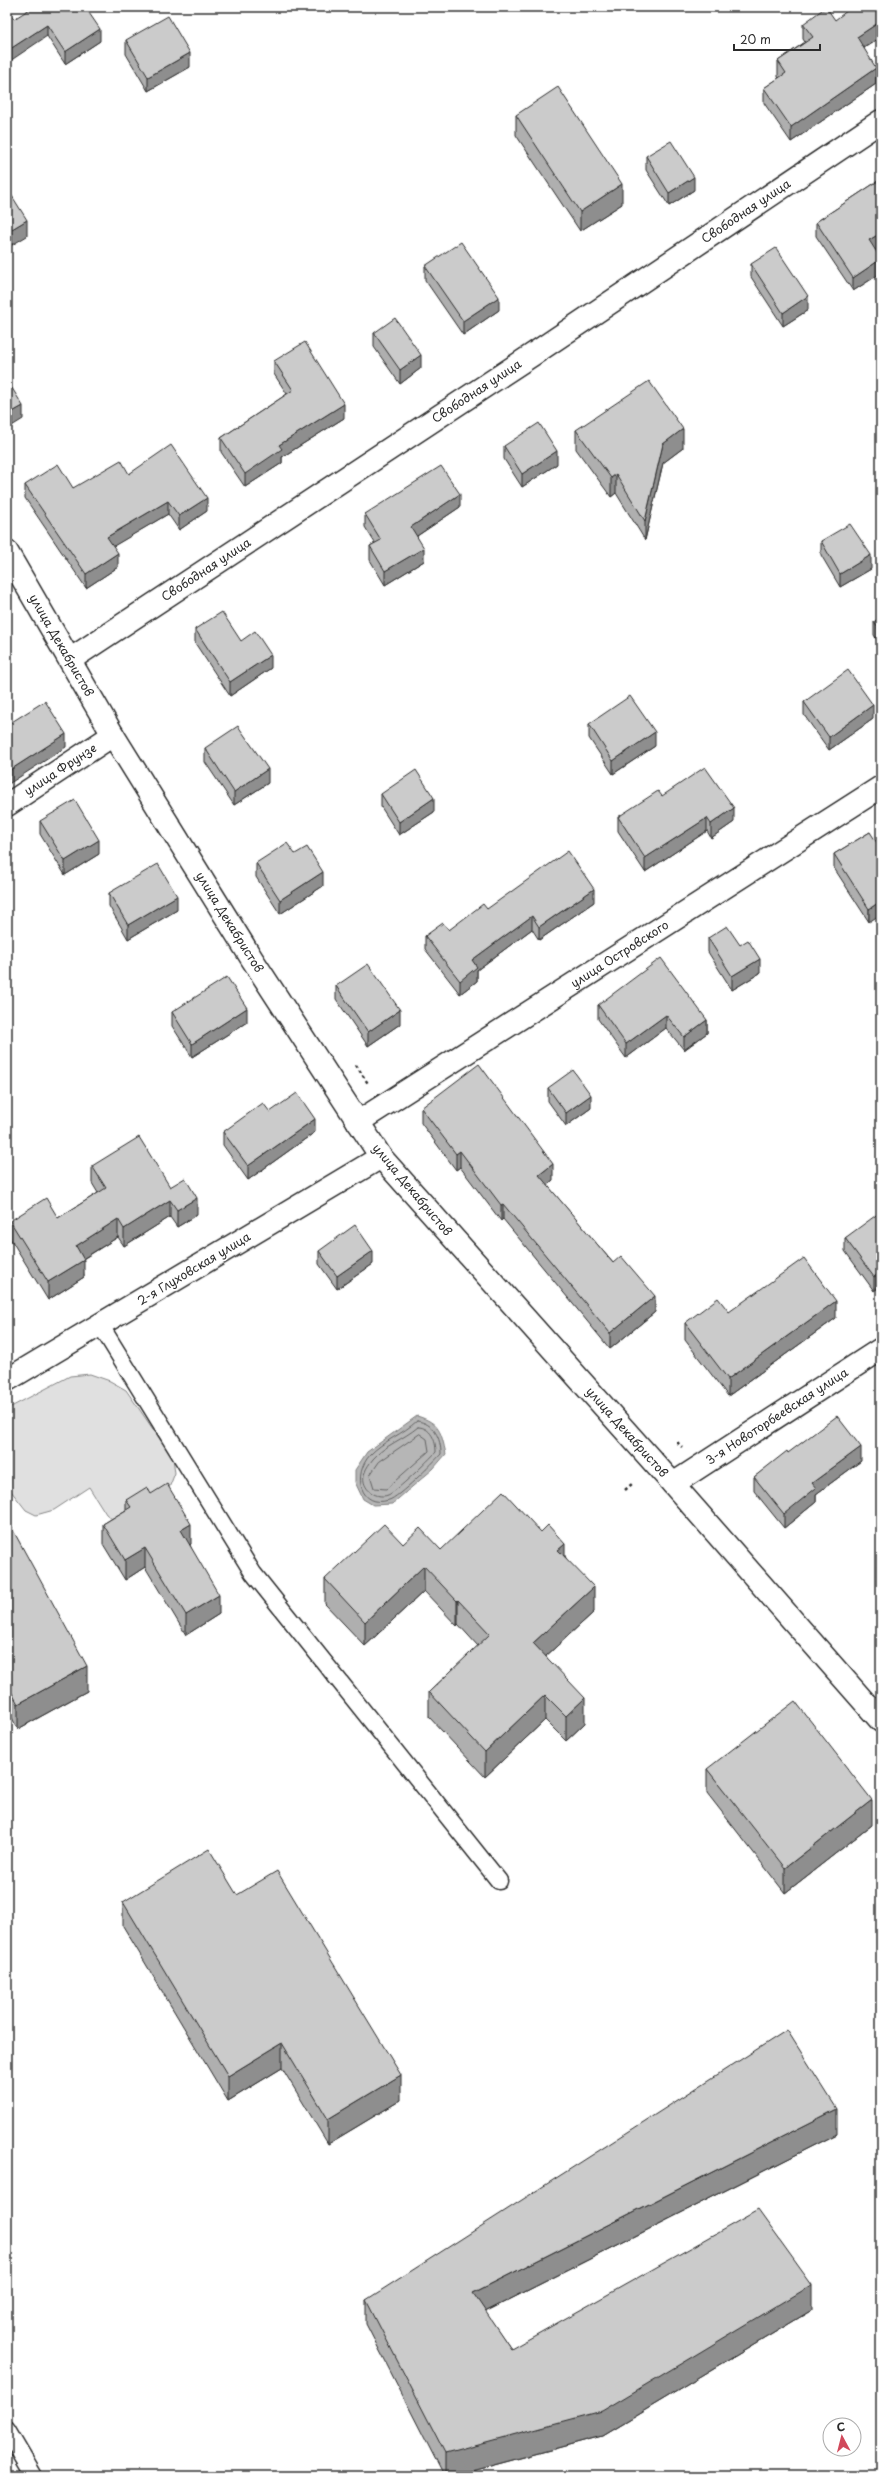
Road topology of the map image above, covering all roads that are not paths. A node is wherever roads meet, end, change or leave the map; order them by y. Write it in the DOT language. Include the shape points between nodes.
graph roads {
  1 [pos="881,121"];
  2 [pos="7,552"];
  3 [pos="71,659"];
  4 [pos="113,734"];
  5 [pos="881,787"];
  6 [pos="7,805"];
  7 [pos="358,1122"];
  8 [pos="381,1157"];
  9 [pos="101,1326"];
  10 [pos="881,1349"];
  11 [pos="7,1380"];
  12 [pos="673,1484"];
  13 [pos="881,1721"];
  14 [pos="499,1882"];
  15 [pos="7,2430"];
  16 [pos="34,2476"];
  1 -- 3 [label="main road, Свободная улица" via="512,369"];
  2 -- 3 [label="main road, улица Декабристов"];
  3 -- 4 [label="main road, улица Декабристов"];
  4 -- 6 [label="main road, улица Фрунзе"];
  4 -- 7 [label="main road, улица Декабристов" via="252,959"];
  5 -- 7 [label="main road, улица Островского"];
  7 -- 8 [label="main road, улица Декабристов"];
  8 -- 9 [label="main road, 2-я Глуховская улица"];
  8 -- 12 [label="main road, улица Декабристов"];
  9 -- 11 [label="main road, 2-я Глуховская улица"];
  9 -- 14 [label="lane" via="253,1573"];
  10 -- 12 [label="main road, 3-я Новоторбеевская улица"];
  12 -- 13 [label="main road, улица Декабристов"];
  15 -- 16 [label="lane"];
}
